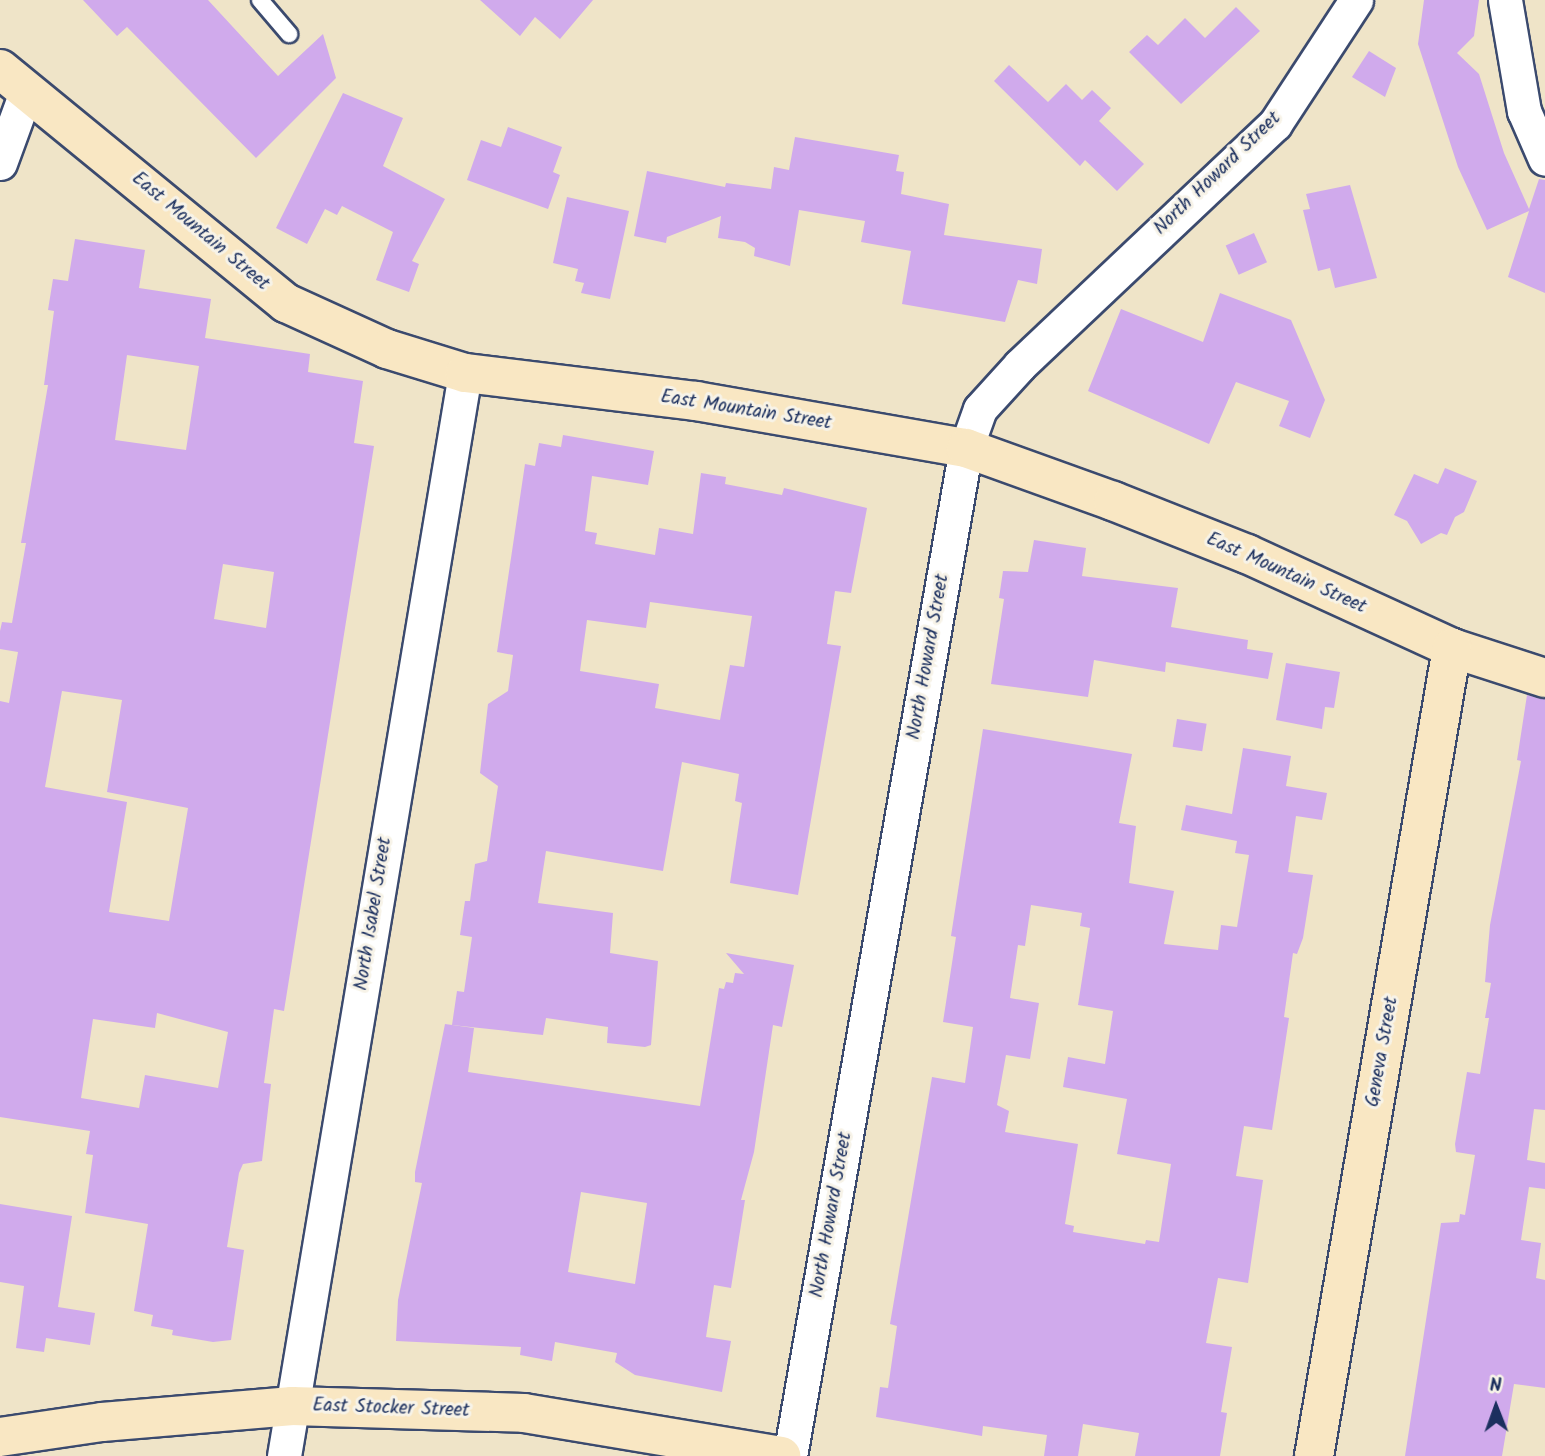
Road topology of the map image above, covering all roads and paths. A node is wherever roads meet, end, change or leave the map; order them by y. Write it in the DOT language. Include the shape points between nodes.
graph roads {
  1 [pos="260,0"];
  2 [pos="1356,0"];
  3 [pos="1505,0"];
  4 [pos="289,34"];
  5 [pos="13,81"];
  6 [pos="1545,159"];
  7 [pos="0,163"];
  8 [pos="465,373"];
  9 [pos="966,448"];
  10 [pos="1452,648"];
  11 [pos="1545,678"];
  12 [pos="292,1406"];
  13 [pos="0,1437"];
  14 [pos="284,1456"];
  15 [pos="780,1456"];
  16 [pos="789,1456"];
  17 [pos="1314,1456"];
  1 -- 4 [label="lane"];
  2 -- 9 [label="street, North Howard Street" via="1275,124 1020,365 980,409"];
  3 -- 6 [label="street" via="1524,111"];
  5 -- 7 [label="street"];
  5 -- 8 [label="street, East Mountain Street" via="78,129 286,303 387,349"];
  8 -- 9 [label="street, East Mountain Street" via="696,401"];
  8 -- 12 [label="street, North Isabel Street"];
  9 -- 10 [label="street, East Mountain Street" via="1247,554"];
  9 -- 16 [label="street, North Howard Street"];
  10 -- 11 [label="street, East Mountain Street"];
  10 -- 17 [label="street, Geneva Street"];
  12 -- 13 [label="street, East Stocker Street" via="102,1422"];
  12 -- 14 [label="street, North Isabel Street"];
  12 -- 15 [label="street, East Stocker Street" via="524,1413"];
}
